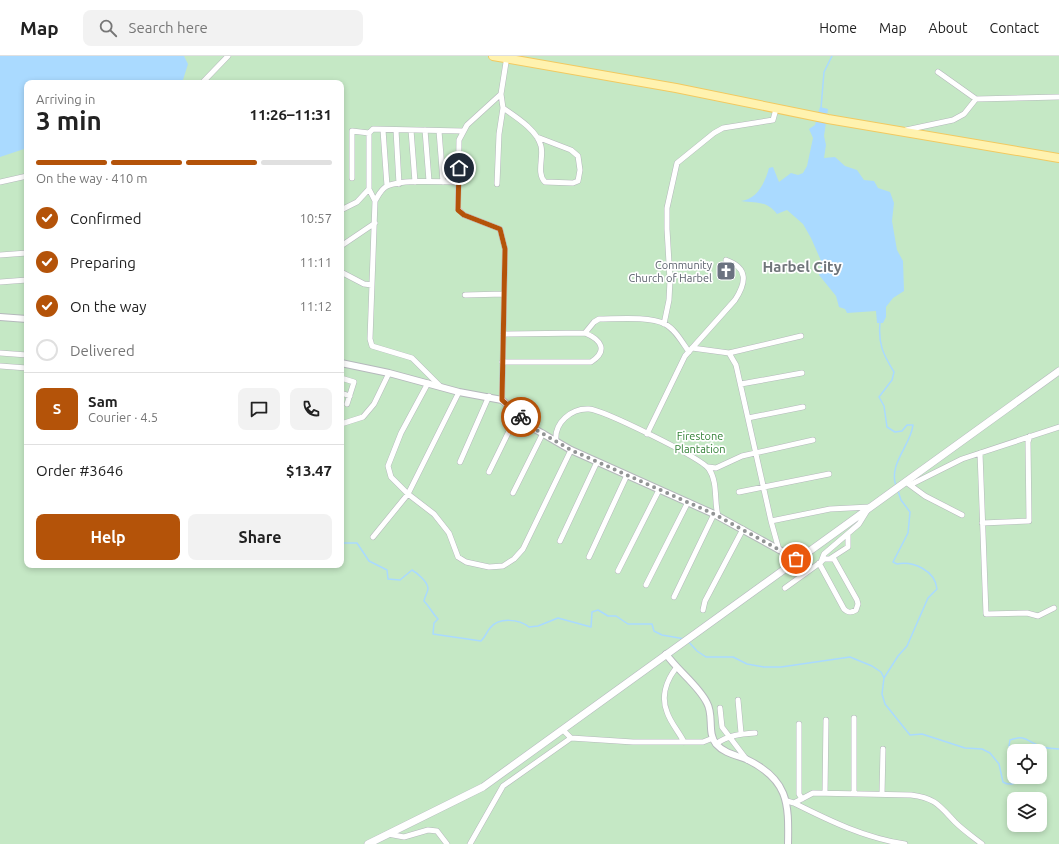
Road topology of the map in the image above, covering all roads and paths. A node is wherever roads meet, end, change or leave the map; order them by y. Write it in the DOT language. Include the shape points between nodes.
graph roads {
  1 [pos="228,56"];
  2 [pos="492,56"];
  3 [pos="506,57"];
  4 [pos="938,72"];
  5 [pos="205,80"];
  6 [pos="501,94"];
  7 [pos="1059,97"];
  8 [pos="976,99"];
  9 [pos="503,108"];
  10 [pos="776,109"];
  11 [pos="383,130"];
  12 [pos="396,130"];
  13 [pos="411,130"];
  14 [pos="425,130"];
  15 [pos="439,131"];
  16 [pos="462,131"];
  17 [pos="900,132"];
  18 [pos="369,133"];
  19 [pos="537,137"];
  20 [pos="1059,158"];
  21 [pos="24,177"];
  22 [pos="352,178"];
  23 [pos="429,181"];
  24 [pos="0,182"];
  25 [pos="415,182"];
  26 [pos="443,182"];
  27 [pos="459,182"];
  28 [pos="399,184"];
  29 [pos="497,184"];
  30 [pos="387,186"];
  31 [pos="369,189"];
  32 [pos="376,201"];
  33 [pos="344,208"];
  34 [pos="375,223"];
  35 [pos="344,244"];
  36 [pos="24,253"];
  37 [pos="0,255"];
  38 [pos="726,260"];
  39 [pos="344,274"];
  40 [pos="24,280"];
  41 [pos="0,282"];
  42 [pos="372,284"];
  43 [pos="504,294"];
  44 [pos="466,295"];
  45 [pos="0,316"];
  46 [pos="24,318"];
  47 [pos="664,324"];
  48 [pos="585,333"];
  49 [pos="503,334"];
  50 [pos="801,336"];
  51 [pos="691,350"];
  52 [pos="0,353"];
  53 [pos="729,353"];
  54 [pos="24,355"];
  55 [pos="502,362"];
  56 [pos="344,364"];
  57 [pos="0,366"];
  58 [pos="24,368"];
  59 [pos="1059,371"];
  60 [pos="389,373"];
  61 [pos="802,374"];
  62 [pos="344,379"];
  63 [pos="428,383"];
  64 [pos="741,384"];
  65 [pos="441,387"];
  66 [pos="459,392"];
  67 [pos="344,394"];
  68 [pos="350,396"];
  69 [pos="489,396"];
  70 [pos="502,400"];
  71 [pos="347,404"];
  72 [pos="803,407"];
  73 [pos="520,417"];
  74 [pos="748,418"];
  75 [pos="344,423"];
  76 [pos="1059,427"];
  77 [pos="543,434"];
  78 [pos="647,434"];
  79 [pos="1030,436"];
  80 [pos="813,440"];
  81 [pos="556,441"];
  82 [pos="571,450"];
  83 [pos="756,452"];
  84 [pos="980,453"];
  85 [pos="460,462"];
  86 [pos="597,462"];
  87 [pos="708,467"];
  88 [pos="489,472"];
  89 [pos="829,474"];
  90 [pos="628,475"];
  91 [pos="907,484"];
  92 [pos="763,488"];
  93 [pos="659,490"];
  94 [pos="739,492"];
  95 [pos="514,493"];
  96 [pos="408,494"];
  97 [pos="688,502"];
  98 [pos="870,507"];
  99 [pos="716,515"];
  100 [pos="962,515"];
  101 [pos="771,521"];
  102 [pos="982,523"];
  103 [pos="743,529"];
  104 [pos="848,534"];
  105 [pos="373,537"];
  106 [pos="560,541"];
  107 [pos="779,550"];
  108 [pos="589,557"];
  109 [pos="831,558"];
  110 [pos="796,559"];
  111 [pos="820,563"];
  112 [pos="789,565"];
  113 [pos="618,571"];
  114 [pos="806,573"];
  115 [pos="646,585"];
  116 [pos="785,588"];
  117 [pos="674,598"];
  118 [pos="1054,608"];
  119 [pos="703,610"];
  120 [pos="666,654"];
  121 [pos="676,668"];
  122 [pos="738,700"];
  123 [pos="720,708"];
  124 [pos="854,718"];
  125 [pos="826,720"];
  126 [pos="799,724"];
  127 [pos="562,730"];
  128 [pos="755,733"];
  129 [pos="741,734"];
  130 [pos="728,737"];
  131 [pos="571,738"];
  132 [pos="714,741"];
  133 [pos="684,742"];
  134 [pos="883,749"];
  135 [pos="747,760"];
  136 [pos="825,793"];
  137 [pos="854,794"];
  138 [pos="882,794"];
  139 [pos="802,799"];
  140 [pos="787,801"];
  141 [pos="794,803"];
  142 [pos="388,834"];
  143 [pos="368,844"];
  144 [pos="447,844"];
  145 [pos="470,844"];
  146 [pos="788,844"];
  147 [pos="902,844"];
  148 [pos="982,844"];
  1 -- 5 [label="street"];
  2 -- 3 [label="main road"];
  3 -- 6 [label="street"];
  3 -- 10 [label="main road"];
  4 -- 8 [label="street"];
  6 -- 9 [label="street"];
  6 -- 16 [label="street"];
  7 -- 8 [label="street"];
  8 -- 17 [label="street" via="964,114 953,120"];
  9 -- 19 [label="street"];
  9 -- 29 [label="street"];
  10 -- 17 [label="main road"];
  10 -- 47 [label="street" via="774,120 723,128 677,163 667,208 670,280"];
  11 -- 12 [label="street"];
  11 -- 18 [label="street" via="373,129"];
  11 -- 30 [label="street"];
  12 -- 13 [label="street"];
  12 -- 28 [label="street"];
  13 -- 14 [label="street"];
  13 -- 25 [label="street"];
  14 -- 15 [label="street"];
  14 -- 23 [label="street"];
  15 -- 16 [label="street"];
  15 -- 26 [label="street"];
  16 -- 27 [label="street" via="459,140"];
  17 -- 20 [label="main road"];
  18 -- 22 [label="street" via="352,131"];
  18 -- 31 [label="street"];
  19 -- 19 [label="street" via="541,146 542,179 545,182 578,181 578,156 571,150"];
  21 -- 24 [label="street"];
  23 -- 25 [label="street"];
  23 -- 26 [label="street"];
  25 -- 28 [label="street"];
  26 -- 27 [label="street"];
  27 -- 43 [label="street" via="458,210 464,215 500,229 505,249"];
  28 -- 30 [label="street"];
  30 -- 32 [label="street"];
  31 -- 32 [label="street"];
  31 -- 33 [label="street" via="357,202"];
  32 -- 34 [label="street"];
  34 -- 35 [label="street"];
  34 -- 42 [label="street"];
  36 -- 37 [label="street"];
  38 -- 51 [label="street" via="734,263 742,272 741,291"];
  39 -- 42 [label="street" via="364,284"];
  40 -- 41 [label="street"];
  42 -- 65 [label="street" via="372,346 412,358"];
  43 -- 44 [label="street"];
  43 -- 49 [label="street"];
  45 -- 46 [label="street"];
  47 -- 48 [label="street" via="650,320 600,318"];
  47 -- 51 [label="street"];
  48 -- 49 [label="street"];
  48 -- 55 [label="street" via="594,336 601,346 597,358 591,362"];
  49 -- 55 [label="street"];
  50 -- 53 [label="street"];
  51 -- 53 [label="street"];
  51 -- 78 [label="street" via="685,356"];
  52 -- 54 [label="street"];
  53 -- 64 [label="street" via="736,365"];
  55 -- 70 [label="street"];
  56 -- 60 [label="street"];
  57 -- 58 [label="street"];
  59 -- 91 [label="main road"];
  60 -- 63 [label="street"];
  60 -- 75 [label="street" via="374,404 362,416"];
  61 -- 64 [label="street"];
  62 -- 68 [label="street" via="354,382"];
  63 -- 65 [label="street"];
  63 -- 96 [label="street" via="401,433 388,466 391,477"];
  64 -- 74 [label="street"];
  65 -- 66 [label="street"];
  66 -- 69 [label="street"];
  66 -- 96 [label="street"];
  67 -- 68 [label="street"];
  68 -- 71 [label="street"];
  69 -- 70 [label="street"];
  69 -- 85 [label="street"];
  70 -- 73 [label="street"];
  72 -- 74 [label="street"];
  73 -- 77 [label="street"];
  73 -- 88 [label="street" via="514,423"];
  74 -- 83 [label="street"];
  76 -- 79 [label="street"];
  77 -- 81 [label="street"];
  77 -- 95 [label="street"];
  78 -- 81 [label="street" via="590,409 570,414 560,423 555,433"];
  78 -- 87 [label="street" via="694,457"];
  79 -- 84 [label="street"];
  79 -- 102 [label="street" via="1029,521"];
  80 -- 83 [label="street"];
  81 -- 82 [label="street"];
  82 -- 86 [label="street"];
  82 -- 96 [label="street" via="523,548 514,559 503,566 489,567 466,562 458,557 449,533 434,514"];
  83 -- 87 [label="street" via="716,468"];
  83 -- 92 [label="street"];
  84 -- 91 [label="street"];
  84 -- 102 [label="street"];
  86 -- 90 [label="street"];
  86 -- 106 [label="street"];
  87 -- 99 [label="street" via="714,483"];
  89 -- 92 [label="street"];
  90 -- 93 [label="street"];
  90 -- 108 [label="street"];
  91 -- 98 [label="main road"];
  91 -- 100 [label="street"];
  92 -- 94 [label="street"];
  92 -- 101 [label="street"];
  93 -- 97 [label="street"];
  93 -- 113 [label="street"];
  96 -- 105 [label="street"];
  97 -- 99 [label="street"];
  97 -- 115 [label="street"];
  98 -- 101 [label="street" via="830,509"];
  98 -- 104 [label="street" via="859,524"];
  98 -- 110 [label="main road"];
  99 -- 103 [label="street"];
  99 -- 117 [label="street"];
  101 -- 107 [label="street"];
  102 -- 118 [label="street" via="986,614 1027,613 1038,616"];
  103 -- 107 [label="street"];
  103 -- 119 [label="street" via="705,601"];
  104 -- 109 [label="street" via="848,547"];
  104 -- 111 [label="street" via="824,554"];
  107 -- 110 [label="street"];
  109 -- 111 [label="street"];
  109 -- 111 [label="street" via="834,559 858,604 852,613 844,609"];
  110 -- 112 [label="main road"];
  111 -- 114 [label="street"];
  112 -- 114 [label="street"];
  112 -- 120 [label="main road"];
  114 -- 116 [label="street"];
  120 -- 121 [label="street"];
  120 -- 127 [label="main road"];
  121 -- 132 [label="street" via="706,700 711,713"];
  121 -- 133 [label="street" via="666,686 666,705 667,712"];
  122 -- 129 [label="street"];
  123 -- 130 [label="street" via="722,727"];
  124 -- 137 [label="street"];
  125 -- 136 [label="street"];
  126 -- 139 [label="street" via="799,794"];
  127 -- 131 [label="street"];
  127 -- 142 [label="main road" via="483,787"];
  128 -- 129 [label="street"];
  129 -- 130 [label="street"];
  130 -- 132 [label="street"];
  130 -- 135 [label="street"];
  131 -- 133 [label="street"];
  131 -- 145 [label="street" via="503,786"];
  132 -- 133 [label="street"];
  132 -- 135 [label="street" via="724,751"];
  134 -- 138 [label="street"];
  135 -- 140 [label="street" via="772,776"];
  136 -- 137 [label="street"];
  136 -- 139 [label="street" via="813,793"];
  137 -- 138 [label="street"];
  138 -- 148 [label="street" via="923,796 937,802 955,822"];
  139 -- 141 [label="street"];
  140 -- 141 [label="street"];
  140 -- 146 [label="street"];
  141 -- 147 [label="street" via="845,828"];
  142 -- 143 [label="main road"];
  142 -- 144 [label="street" via="404,837 428,830 437,831"];
}
